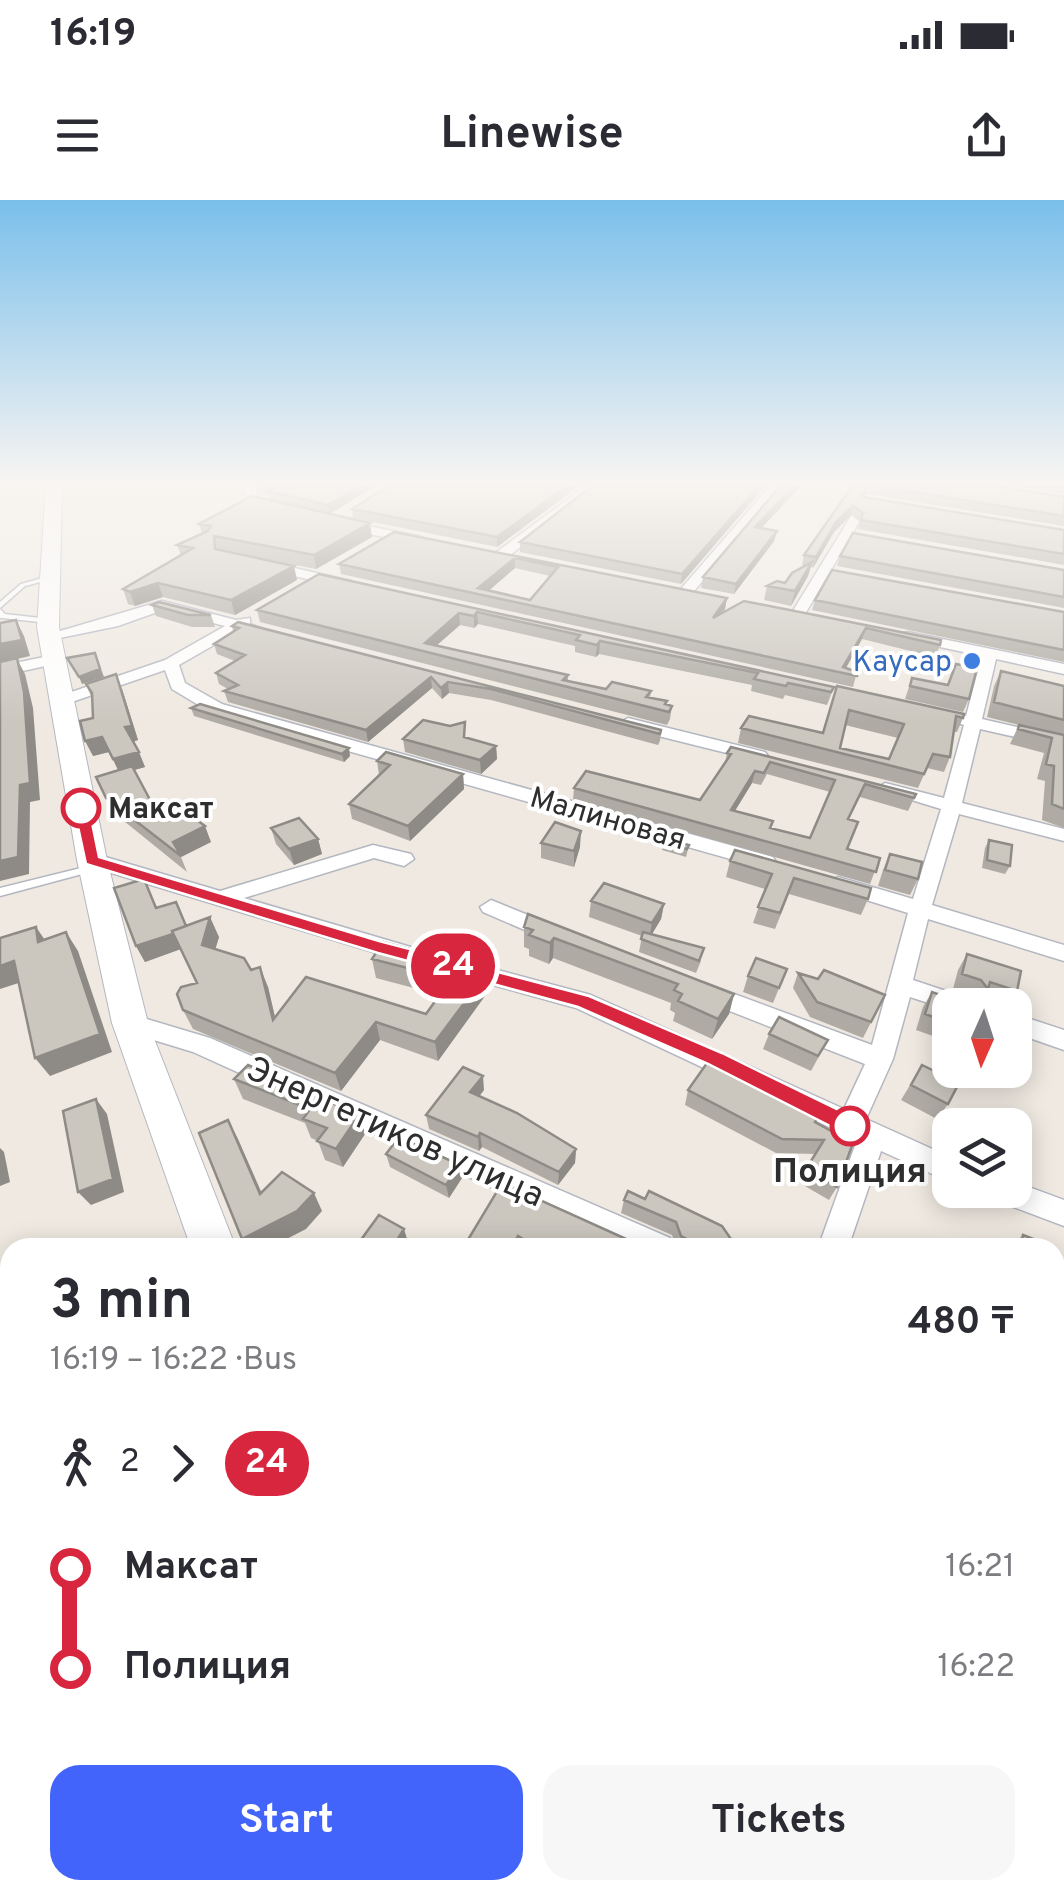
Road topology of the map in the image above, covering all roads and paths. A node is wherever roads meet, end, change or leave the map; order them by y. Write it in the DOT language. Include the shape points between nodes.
graph roads {
  1 [pos="51,564"];
  2 [pos="266,564"];
  3 [pos="709,564"];
  4 [pos="825,564"];
  5 [pos="821,572"];
  6 [pos="326,574"];
  7 [pos="840,575"];
  8 [pos="50,578"];
  9 [pos="303,588"];
  10 [pos="367,589"];
  11 [pos="666,589"];
  12 [pos="685,592"];
  13 [pos="704,596"];
  14 [pos="0,609"];
  15 [pos="780,611"];
  16 [pos="798,614"];
  17 [pos="253,616"];
  18 [pos="818,618"];
  19 [pos="237,626"];
  20 [pos="896,634"];
  21 [pos="284,637"];
  22 [pos="51,639"];
  23 [pos="990,654"];
  24 [pos="171,663"];
  25 [pos="1064,670"];
  26 [pos="0,671"];
  27 [pos="60,701"];
  28 [pos="917,709"];
  29 [pos="611,718"];
  30 [pos="973,722"];
  31 [pos="1064,743"];
  32 [pos="779,761"];
  33 [pos="867,784"];
  34 [pos="952,806"];
  35 [pos="1064,835"];
  36 [pos="404,858"];
  37 [pos="92,864"];
  38 [pos="789,869"];
  39 [pos="827,881"];
  40 [pos="0,892"];
  41 [pos="218,900"];
  42 [pos="491,907"];
  43 [pos="921,909"];
  44 [pos="588,948"];
  45 [pos="1064,952"];
  46 [pos="680,983"];
  47 [pos="902,985"];
  48 [pos="932,995"];
  49 [pos="130,1022"];
  50 [pos="1032,1029"];
  51 [pos="1064,1040"];
  52 [pos="880,1059"];
  53 [pos="861,1131"];
  54 [pos="932,1162"];
  55 [pos="1032,1201"];
  56 [pos="1064,1213"];
  57 [pos="210,1238"];
  58 [pos="636,1238"];
  59 [pos="835,1238"];
  1 -- 8 [label="street"];
  2 -- 6 [label="street"];
  3 -- 12 [label="street"];
  4 -- 5 [label="street"];
  5 -- 7 [label="street"];
  5 -- 16 [label="street"];
  6 -- 9 [label="street"];
  6 -- 10 [label="street"];
  8 -- 14 [label="lane" via="23,585"];
  8 -- 22 [label="street"];
  11 -- 12 [label="street"];
  12 -- 13 [label="street"];
  14 -- 22 [label="lane" via="2,616"];
  15 -- 16 [label="street"];
  16 -- 18 [label="street"];
  17 -- 19 [label="street"];
  19 -- 21 [label="street"];
  19 -- 22 [label="street" via="162,605"];
  19 -- 24 [label="street"];
  20 -- 23 [label="street"];
  22 -- 26 [label="street"];
  22 -- 27 [label="street"];
  23 -- 25 [label="street"];
  23 -- 30 [label="street"];
  24 -- 27 [label="street"];
  24 -- 38 [label="street, Малиновая" via="178,686 216,708"];
  27 -- 37 [label="street"];
  28 -- 30 [label="street"];
  29 -- 32 [label="street"];
  30 -- 31 [label="street"];
  30 -- 34 [label="street"];
  33 -- 34 [label="street"];
  34 -- 35 [label="street"];
  34 -- 43 [label="street"];
  36 -- 41 [label="street" via="373,851"];
  37 -- 40 [label="lane"];
  37 -- 41 [label="street"];
  37 -- 49 [label="street"];
  39 -- 43 [label="street"];
  41 -- 53 [label="street" via="583,1001"];
  42 -- 44 [label="street"];
  43 -- 45 [label="street"];
  43 -- 47 [label="street"];
  46 -- 52 [label="street"];
  47 -- 48 [label="street"];
  47 -- 52 [label="street"];
  49 -- 57 [label="street"];
  49 -- 58 [label="street, Энергетиков улица" via="202,1045"];
  50 -- 51 [label="street"];
  52 -- 53 [label="street"];
  53 -- 54 [label="street"];
  53 -- 59 [label="street"];
  55 -- 56 [label="street"];
}
